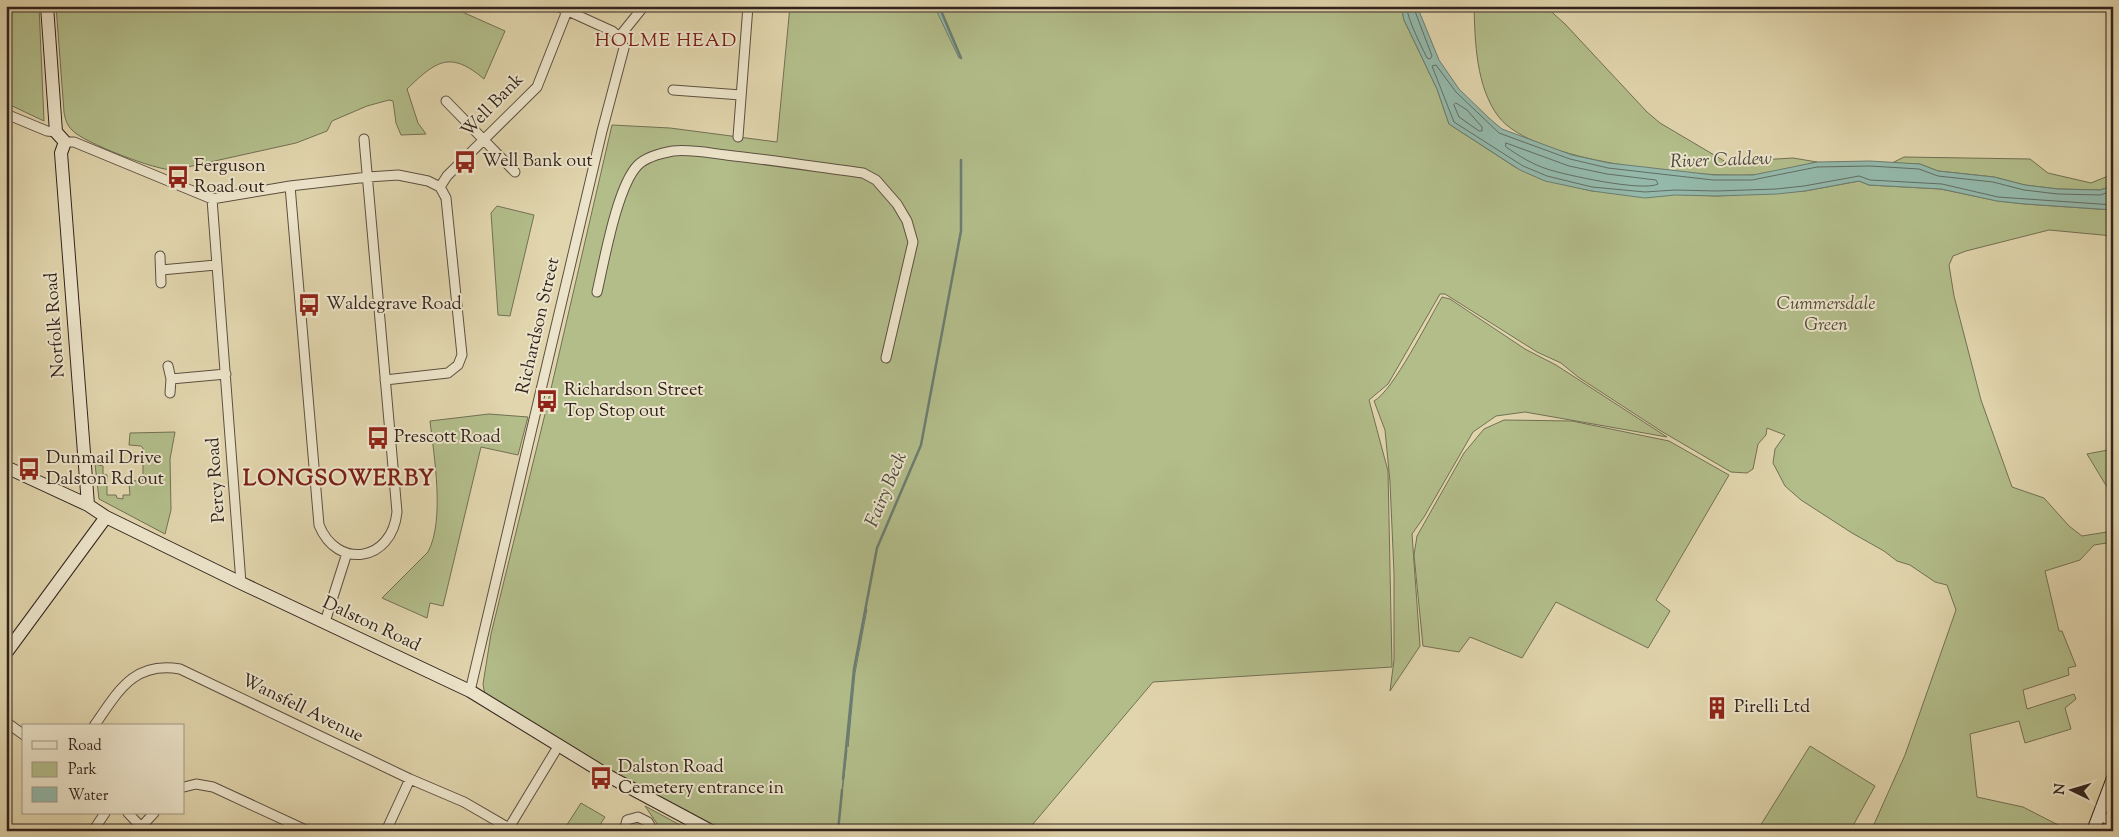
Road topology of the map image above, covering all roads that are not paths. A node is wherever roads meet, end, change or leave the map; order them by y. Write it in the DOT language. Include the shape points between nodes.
graph roads {
  1 [pos="47,6"];
  2 [pos="557,6"];
  3 [pos="644,6"];
  4 [pos="748,6"];
  5 [pos="567,11"];
  6 [pos="619,37"];
  7 [pos="673,90"];
  8 [pos="742,95"];
  9 [pos="446,101"];
  10 [pos="6,114"];
  11 [pos="56,132"];
  12 [pos="738,137"];
  13 [pos="364,139"];
  14 [pos="483,140"];
  15 [pos="65,142"];
  16 [pos="515,172"];
  17 [pos="368,177"];
  18 [pos="290,186"];
  19 [pos="440,187"];
  20 [pos="212,199"];
  21 [pos="160,256"];
  22 [pos="216,265"];
  23 [pos="161,270"];
  24 [pos="162,283"];
  25 [pos="598,292"];
  26 [pos="886,358"];
  27 [pos="168,366"];
  28 [pos="226,374"];
  29 [pos="171,379"];
  30 [pos="385,380"];
  31 [pos="170,393"];
  32 [pos="6,467"];
  33 [pos="88,505"];
  34 [pos="106,517"];
  35 [pos="347,553"];
  36 [pos="241,583"];
  37 [pos="325,622"];
  38 [pos="6,653"];
  39 [pos="470,692"];
  40 [pos="6,722"];
  41 [pos="95,724"];
  42 [pos="22,733"];
  43 [pos="558,745"];
  44 [pos="2113,778"];
  45 [pos="410,779"];
  46 [pos="185,787"];
  47 [pos="105,814"];
  48 [pos="129,814"];
  49 [pos="153,814"];
  50 [pos="2098,816"];
  51 [pos="2113,821"];
  52 [pos="143,828"];
  53 [pos="508,830"];
  54 [pos="93,831"];
  55 [pos="308,831"];
  56 [pos="386,831"];
  57 [pos="624,831"];
  58 [pos="653,831"];
  59 [pos="712,831"];
  60 [pos="2093,831"];
  1 -- 11 [label="main road"];
  2 -- 5 [label="street"];
  3 -- 6 [label="street"];
  4 -- 8 [label="street"];
  5 -- 6 [label="street"];
  5 -- 14 [label="street, Well Bank" via="537,87"];
  6 -- 39 [label="street, Richardson Street" via="624,52 602,131"];
  7 -- 8 [label="street"];
  8 -- 12 [label="street"];
  9 -- 14 [label="street"];
  10 -- 11 [label="street"];
  11 -- 15 [label="main road"];
  13 -- 17 [label="street"];
  14 -- 16 [label="street"];
  14 -- 19 [label="street, Well Bank"];
  15 -- 20 [label="street" via="74,142"];
  15 -- 33 [label="main road, Norfolk Road" via="61,153"];
  17 -- 18 [label="street"];
  17 -- 19 [label="street" via="412,176"];
  17 -- 30 [label="street"];
  18 -- 20 [label="street"];
  18 -- 35 [label="street" via="317,518 328,542"];
  19 -- 30 [label="street" via="446,198 462,355 458,365 448,374"];
  20 -- 22 [label="street, Percy Road"];
  21 -- 23 [label="street"];
  22 -- 23 [label="street"];
  22 -- 28 [label="street, Percy Road"];
  23 -- 24 [label="street"];
  25 -- 26 [label="street" via="624,192 638,165 650,157 673,151 690,152 863,173 876,180 897,204 907,221 912,242"];
  27 -- 29 [label="street"];
  28 -- 29 [label="street"];
  28 -- 36 [label="street, Percy Road"];
  29 -- 31 [label="street"];
  30 -- 35 [label="street" via="397,512 394,529 385,544 373,552"];
  32 -- 33 [label="main road, Dalston Road"];
  33 -- 34 [label="main road, Dalston Road"];
  34 -- 36 [label="main road, Dalston Road"];
  34 -- 38 [label="main road"];
  35 -- 37 [label="street"];
  36 -- 37 [label="main road, Dalston Road"];
  37 -- 39 [label="main road, Dalston Road"];
  39 -- 43 [label="main road, Dalston Road"];
  40 -- 42 [label="street"];
  41 -- 45 [label="street, Wansfell Avenue" via="131,679 158,668 180,669"];
  43 -- 53 [label="street"];
  43 -- 59 [label="main road, Dalston Road" via="624,785"];
  44 -- 50 [label="main road"];
  45 -- 53 [label="street, Wansfell Avenue" via="464,802"];
  45 -- 56 [label="street"];
  46 -- 55 [label="street" via="196,784 213,787"];
  47 -- 54 [label="street"];
  48 -- 52 [label="street"];
  49 -- 52 [label="street"];
  50 -- 51 [label="street"];
  50 -- 60 [label="main road"];
  57 -- 58 [label="street" via="627,820 638,817 648,822"];
}
